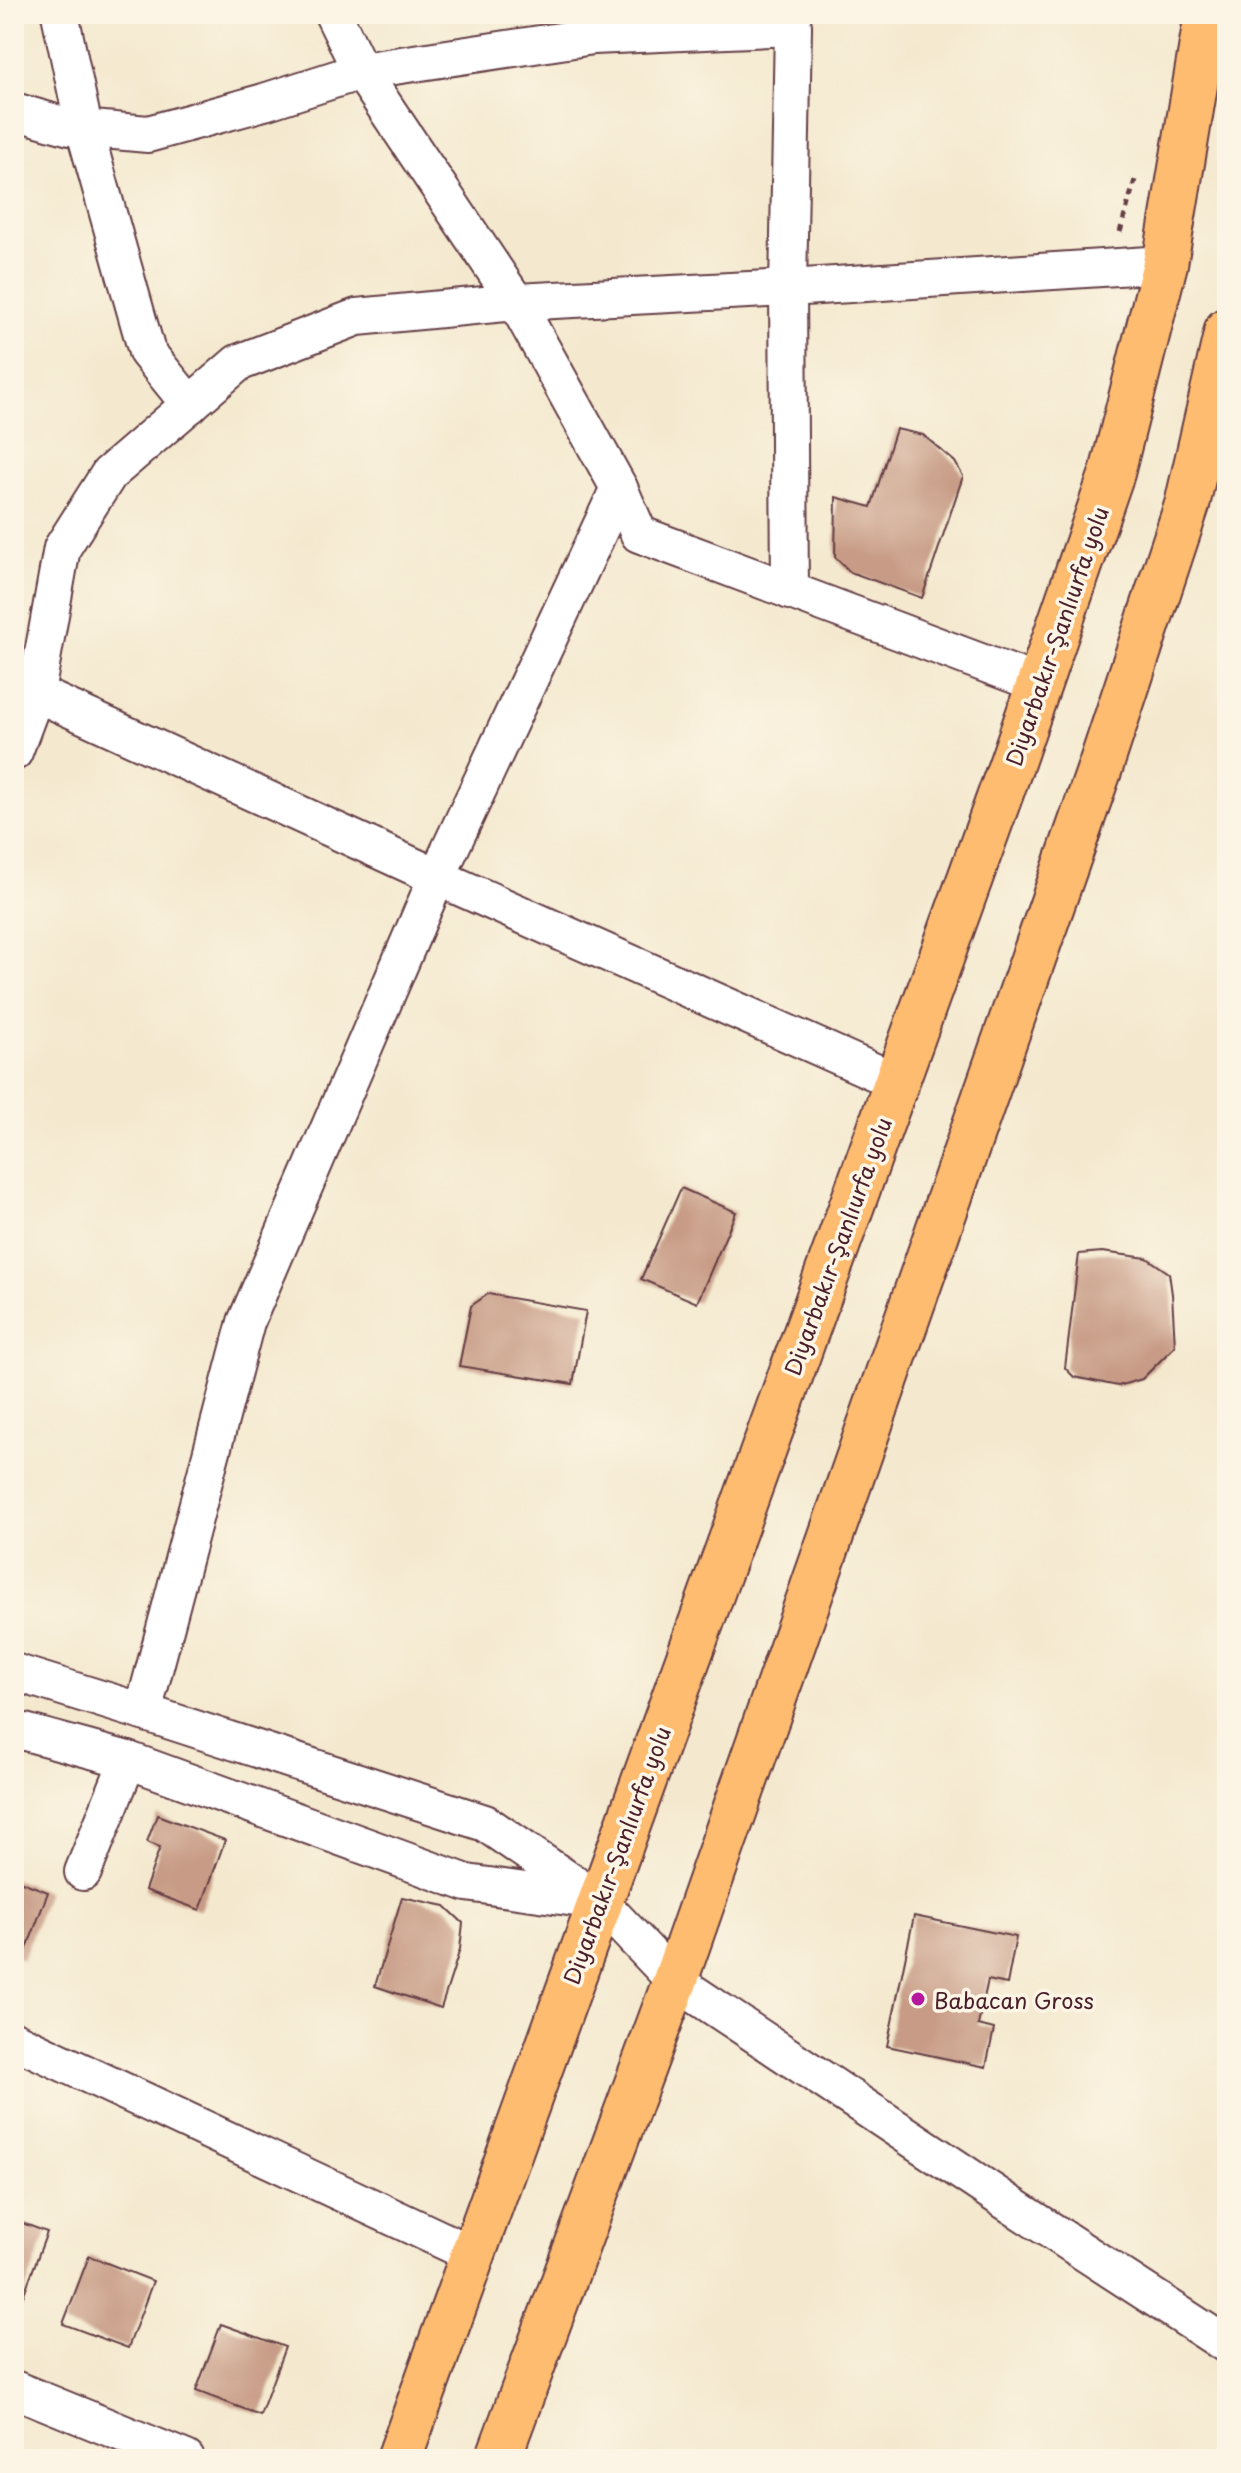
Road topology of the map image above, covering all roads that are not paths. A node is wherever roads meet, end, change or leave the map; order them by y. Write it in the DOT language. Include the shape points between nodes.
graph roads {
  1 [pos="60,14"];
  2 [pos="333,14"];
  3 [pos="1207,14"];
  4 [pos="792,20"];
  5 [pos="361,71"];
  6 [pos="14,111"];
  7 [pos="84,128"];
  8 [pos="1165,264"];
  9 [pos="788,288"];
  10 [pos="516,302"];
  11 [pos="1227,330"];
  12 [pos="190,405"];
  13 [pos="619,488"];
  14 [pos="790,591"];
  15 [pos="1039,684"];
  16 [pos="25,688"];
  17 [pos="14,752"];
  18 [pos="437,877"];
  19 [pos="897,1082"];
  20 [pos="14,1672"];
  21 [pos="143,1712"];
  22 [pos="14,1729"];
  23 [pos="128,1760"];
  24 [pos="83,1872"];
  25 [pos="599,1901"];
  26 [pos="675,1981"];
  27 [pos="14,2040"];
  28 [pos="474,2255"];
  29 [pos="1227,2345"];
  30 [pos="14,2389"];
  31 [pos="108,2444"];
  32 [pos="186,2459"];
  33 [pos="399,2459"];
  34 [pos="498,2459"];
  1 -- 7 [label="street"];
  2 -- 5 [label="street"];
  3 -- 8 [label="highway, Diyarbakır-Şanlıurfa yolu"];
  4 -- 5 [label="street" via="593,36"];
  4 -- 9 [label="street"];
  5 -- 7 [label="street" via="148,134"];
  5 -- 10 [label="street"];
  6 -- 7 [label="street"];
  7 -- 12 [label="street" via="147,352"];
  8 -- 9 [label="street"];
  8 -- 15 [label="highway, Diyarbakır-Şanlıurfa yolu" via="1112,473"];
  9 -- 10 [label="street"];
  9 -- 14 [label="street"];
  10 -- 12 [label="street" via="357,317 238,363"];
  10 -- 13 [label="street"];
  11 -- 26 [label="highway" via="1187,505 1105,754"];
  12 -- 16 [label="street" via="109,474 62,548"];
  13 -- 14 [label="street" via="639,534"];
  13 -- 18 [label="street"];
  14 -- 15 [label="street"];
  15 -- 19 [label="highway, Diyarbakır-Şanlıurfa yolu"];
  16 -- 17 [label="street"];
  16 -- 18 [label="street"];
  18 -- 19 [label="street"];
  18 -- 21 [label="street" via="246,1322"];
  19 -- 25 [label="highway, Diyarbakır-Şanlıurfa yolu"];
  20 -- 21 [label="street"];
  21 -- 25 [label="street" via="485,1823"];
  22 -- 23 [label="street"];
  23 -- 24 [label="street"];
  23 -- 25 [label="street" via="467,1883"];
  25 -- 26 [label="street"];
  25 -- 28 [label="highway, Diyarbakır-Şanlıurfa yolu"];
  26 -- 29 [label="street"];
  26 -- 34 [label="highway"];
  27 -- 28 [label="street"];
  28 -- 33 [label="highway, Diyarbakır-Şanlıurfa yolu"];
  30 -- 31 [label="street"];
  31 -- 32 [label="street"];
}
